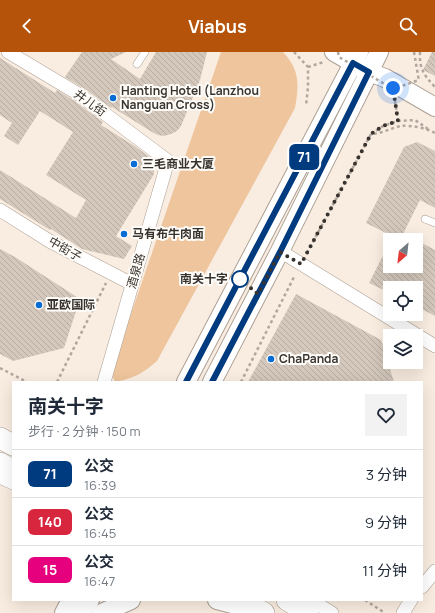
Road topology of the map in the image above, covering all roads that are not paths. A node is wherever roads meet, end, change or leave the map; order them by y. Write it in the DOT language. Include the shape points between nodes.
graph roads {
  1 [pos="8,52"];
  2 [pos="145,52"];
  3 [pos="334,52"];
  4 [pos="379,52"];
  5 [pos="356,57"];
  6 [pos="137,64"];
  7 [pos="369,72"];
  8 [pos="435,108"];
  9 [pos="168,161"];
  10 [pos="0,210"];
  11 [pos="425,219"];
  12 [pos="435,223"];
  13 [pos="280,252"];
  14 [pos="132,284"];
  15 [pos="435,346"];
  16 [pos="104,381"];
  17 [pos="187,381"];
  18 [pos="213,381"];
  19 [pos="0,427"];
  20 [pos="0,438"];
  21 [pos="12,438"];
  22 [pos="12,444"];
  23 [pos="0,463"];
  24 [pos="0,468"];
  25 [pos="12,470"];
  26 [pos="0,477"];
  27 [pos="12,478"];
  28 [pos="12,483"];
  29 [pos="435,571"];
  30 [pos="423,585"];
  31 [pos="61,601"];
  32 [pos="70,601"];
  33 [pos="89,601"];
  34 [pos="129,601"];
  35 [pos="221,601"];
  36 [pos="243,601"];
  37 [pos="289,601"];
  38 [pos="313,601"];
  39 [pos="410,601"];
  40 [pos="262,612"];
  41 [pos="58,613"];
  42 [pos="64,613"];
  43 [pos="82,613"];
  44 [pos="102,613"];
  45 [pos="308,613"];
  46 [pos="332,613"];
  47 [pos="403,613"];
  1 -- 9 [label="street, 井儿街" via="80,95"];
  2 -- 6 [label="lane"];
  3 -- 5 [label="main road"];
  4 -- 7 [label="main road"];
  5 -- 7 [label="main road"];
  5 -- 17 [label="main road"];
  7 -- 8 [label="main road"];
  7 -- 13 [label="main road"];
  9 -- 14 [label="street, 酒泉路"];
  10 -- 14 [label="street, 中街子" via="51,242"];
  11 -- 12 [label="lane"];
  13 -- 15 [label="street"];
  13 -- 18 [label="main road"];
  14 -- 16 [label="street, 酒泉路"];
  19 -- 21 [label="street"];
  20 -- 22 [label="main road"];
  23 -- 25 [label="main road"];
  24 -- 27 [label="main road"];
  26 -- 28 [label="street"];
  29 -- 30 [label="street"];
  31 -- 41 [label="main road"];
  32 -- 42 [label="main road"];
  33 -- 43 [label="main road"];
  34 -- 44 [label="main road"];
  35 -- 40 [label="main road"];
  36 -- 40 [label="main road"];
  37 -- 45 [label="main road"];
  38 -- 46 [label="street"];
  39 -- 47 [label="street"];
}
